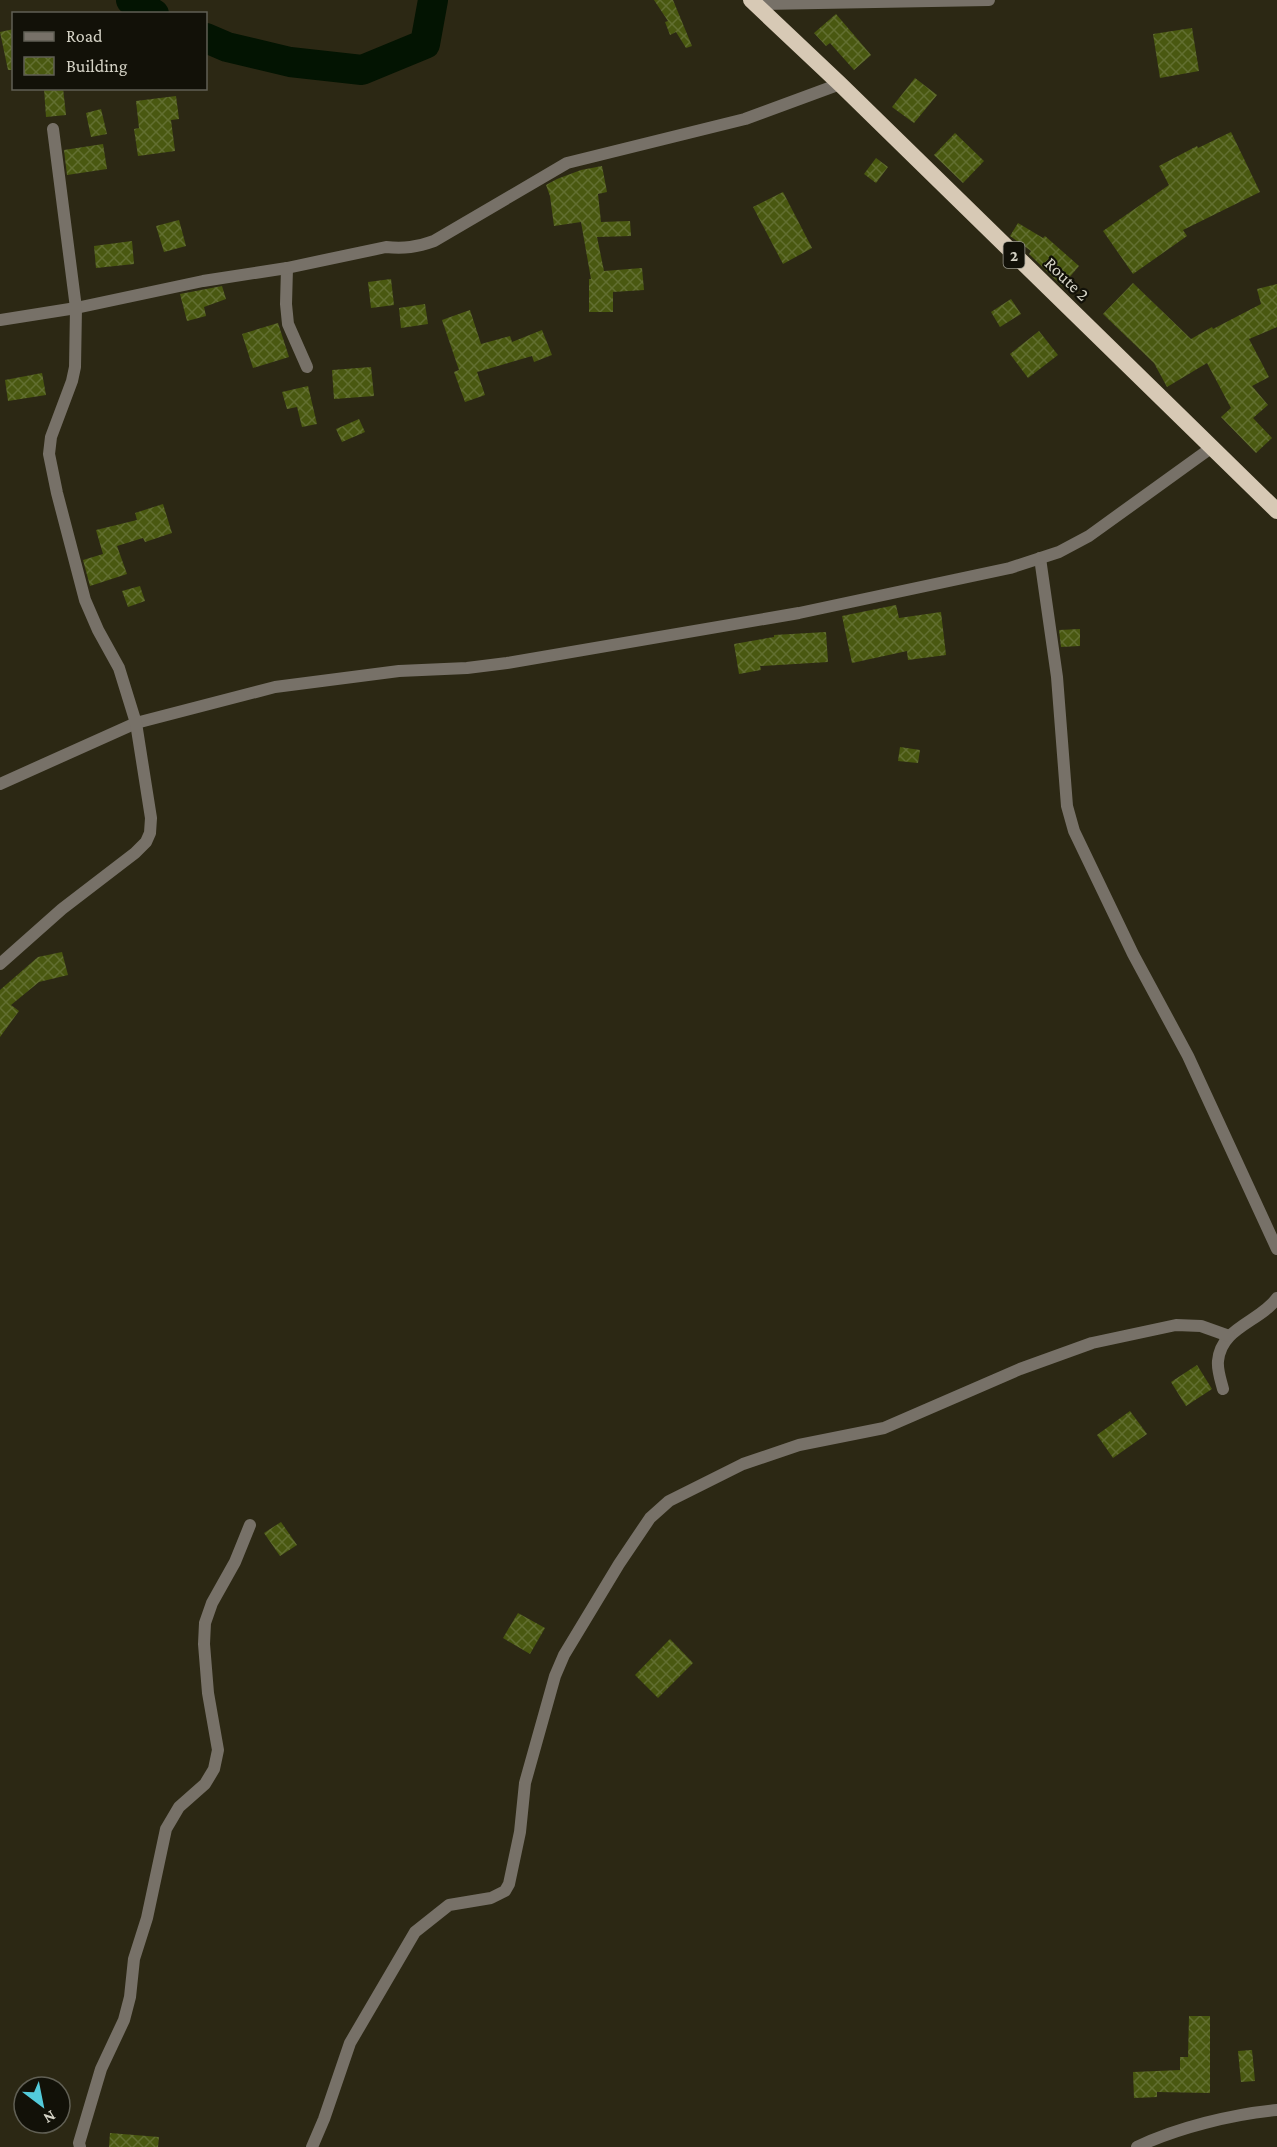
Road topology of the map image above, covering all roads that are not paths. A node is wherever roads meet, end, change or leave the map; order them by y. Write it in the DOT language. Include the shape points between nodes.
graph roads {
  1 [pos="988,0"];
  2 [pos="753,2"];
  3 [pos="840,84"];
  4 [pos="53,129"];
  5 [pos="287,268"];
  6 [pos="76,308"];
  7 [pos="0,320"];
  8 [pos="307,367"];
  9 [pos="1211,448"];
  10 [pos="1277,511"];
  11 [pos="1040,558"];
  12 [pos="136,723"];
  13 [pos="0,784"];
  14 [pos="0,964"];
  15 [pos="1277,1249"];
  16 [pos="1277,1298"];
  17 [pos="1229,1335"];
  18 [pos="1223,1389"];
  19 [pos="250,1526"];
  20 [pos="1277,2110"];
  21 [pos="80,2147"];
  22 [pos="312,2147"];
  23 [pos="1137,2147"];
  1 -- 2 [label="street"];
  2 -- 3 [label="highway, Route 2 / 2"];
  3 -- 5 [label="street" via="745,119 567,163 418,247 386,247"];
  3 -- 9 [label="highway, Route 2 / 2"];
  4 -- 6 [label="street"];
  5 -- 6 [label="street"];
  5 -- 8 [label="street" via="288,324"];
  6 -- 7 [label="street"];
  6 -- 12 [label="street" via="75,367 49,454 85,600 119,668"];
  9 -- 10 [label="highway, Route 2 / 2"];
  9 -- 11 [label="street" via="1089,536"];
  11 -- 12 [label="street" via="1010,568 799,613 467,668 399,671 275,687"];
  11 -- 15 [label="street" via="1058,677 1068,806 1074,831 1188,1056"];
  12 -- 13 [label="street"];
  12 -- 14 [label="street" via="151,818 146,842"];
  16 -- 17 [label="street" via="1257,1318"];
  17 -- 18 [label="street" via="1218,1362"];
  17 -- 22 [label="street" via="1201,1326 1176,1325 1092,1343 1020,1369 884,1428 771,1453 723,1473 658,1510 619,1564 564,1654 555,1676 525,1783 509,1884 491,1898 449,1905 415,1932 350,2043"];
  19 -- 21 [label="street" via="205,1623 208,1693 218,1750 214,1769 166,1828 134,1959 124,2020 101,2069"];
  20 -- 23 [label="street" via="1172,2132"];
}
